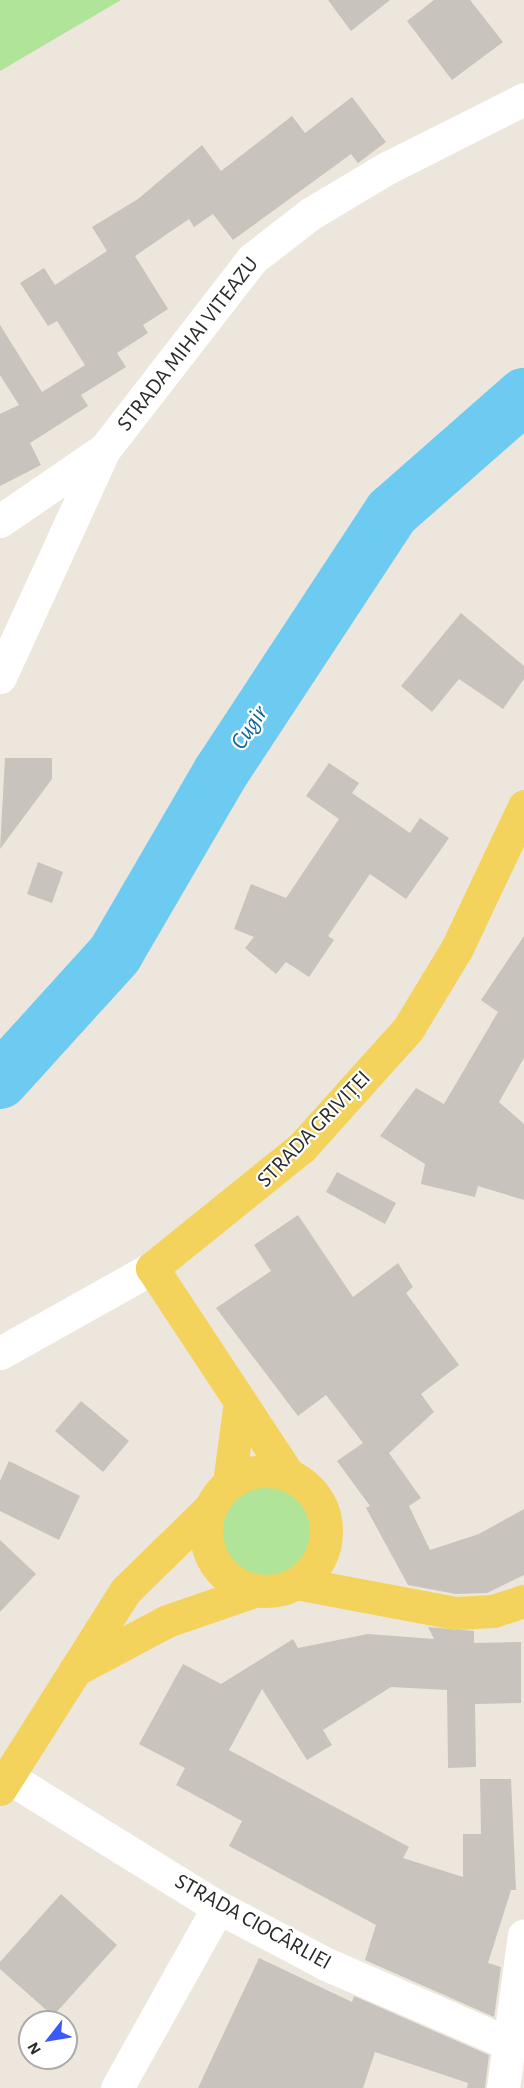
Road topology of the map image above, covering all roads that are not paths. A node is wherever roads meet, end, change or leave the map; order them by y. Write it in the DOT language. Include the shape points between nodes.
graph roads {
  1 [pos="524,99"];
  2 [pos="104,450"];
  3 [pos="0,521"];
  4 [pos="0,678"];
  5 [pos="524,806"];
  6 [pos="152,1268"];
  7 [pos="0,1353"];
  8 [pos="240,1402"];
  9 [pos="288,1474"];
  10 [pos="219,1496"];
  11 [pos="296,1583"];
  12 [pos="257,1590"];
  13 [pos="524,1601"];
  14 [pos="71,1672"];
  15 [pos="4,1783"];
  16 [pos="218,1907"];
  17 [pos="524,1935"];
  18 [pos="510,2044"];
  19 [pos="117,2088"];
  20 [pos="503,2088"];
  1 -- 2 [label="street, STRADA MIHAI VITEAZU" via="387,168 310,214 252,259"];
  2 -- 3 [label="street"];
  2 -- 4 [label="street, STRADA MIHAI VITEAZU"];
  5 -- 6 [label="main road, STRADA GRIVIȚEI" via="457,948 408,1029 302,1147"];
  6 -- 7 [label="street, STRADA GRIVIȚEI"];
  6 -- 8 [label="main road"];
  8 -- 9 [label="main road"];
  8 -- 10 [label="main road"];
  9 -- 10 [label="main road" via="257,1471"];
  9 -- 11 [label="main road" via="317,1499 326,1536 316,1563"];
  10 -- 12 [label="main road" via="207,1535 214,1560 240,1585"];
  10 -- 14 [label="main road" via="125,1591"];
  11 -- 12 [label="main road"];
  11 -- 13 [label="main road" via="454,1613 493,1611"];
  12 -- 14 [label="main road" via="167,1621"];
  14 -- 15 [label="main road"];
  15 -- 16 [label="street, STRADA CIOCÂRLIEI"];
  16 -- 18 [label="street, STRADA CIOCÂRLIEI" via="326,1964"];
  16 -- 19 [label="street"];
  17 -- 18 [label="street"];
  18 -- 20 [label="street"];
}
